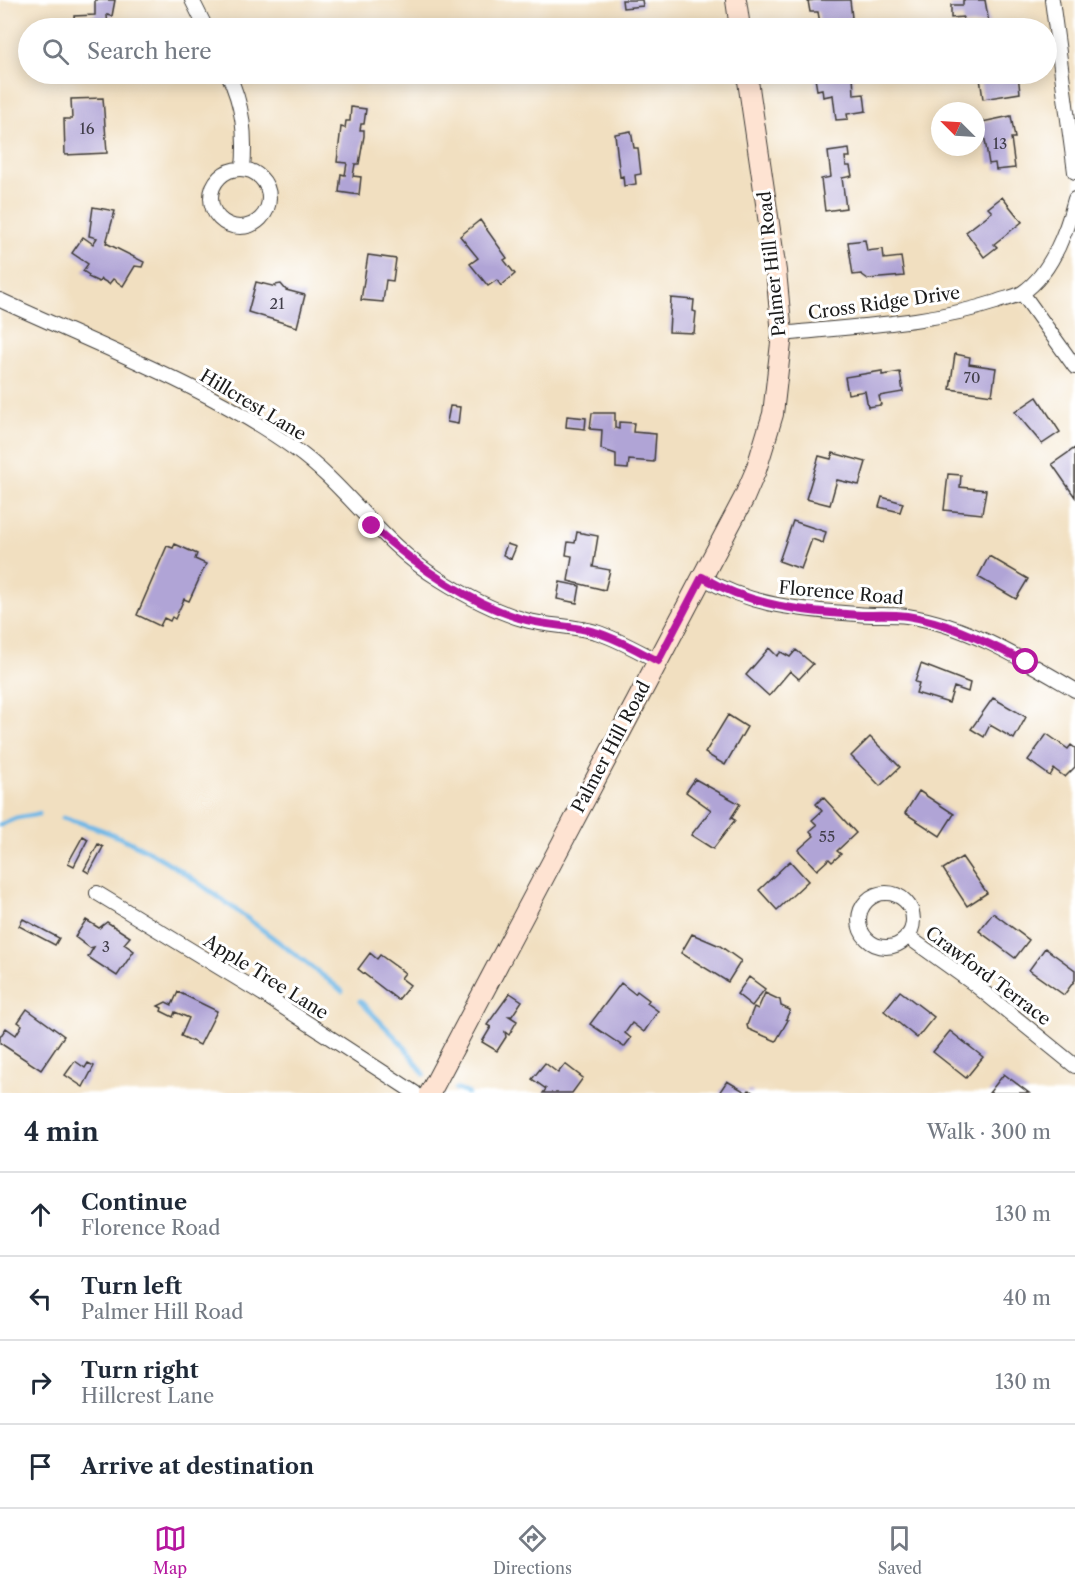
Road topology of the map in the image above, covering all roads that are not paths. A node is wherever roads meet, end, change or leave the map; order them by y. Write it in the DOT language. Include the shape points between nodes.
graph roads {
  1 [pos="192,0"];
  2 [pos="736,0"];
  3 [pos="1052,0"];
  4 [pos="201,18"];
  5 [pos="739,18"];
  6 [pos="1054,18"];
  7 [pos="1057,37"];
  8 [pos="233,84"];
  9 [pos="748,84"];
  10 [pos="243,169"];
  11 [pos="1075,172"];
  12 [pos="1075,199"];
  13 [pos="1022,293"];
  14 [pos="0,300"];
  15 [pos="782,334"];
  16 [pos="1075,367"];
  17 [pos="702,577"];
  18 [pos="658,661"];
  19 [pos="1075,690"];
  20 [pos="97,893"];
  21 [pos="907,936"];
  22 [pos="1075,1066"];
  23 [pos="415,1093"];
  24 [pos="430,1093"];
  1 -- 4 [label="street"];
  2 -- 5 [label="main road"];
  3 -- 6 [label="street"];
  7 -- 11 [label="street"];
  8 -- 10 [label="street" via="240,99 246,136"];
  9 -- 15 [label="main road, Palmer Hill Road"];
  10 -- 10 [label="street" via="262,179 270,198 262,218 254,225 238,228 219,219 211,205 211,194 220,176"];
  12 -- 13 [label="street" via="1057,249 1041,274"];
  13 -- 15 [label="street, Cross Ridge Drive" via="937,317"];
  13 -- 16 [label="street"];
  14 -- 18 [label="street, Hillcrest Lane" via="186,386 267,430 297,450 407,557 448,584 517,617 596,632"];
  15 -- 17 [label="main road, Palmer Hill Road" via="778,383 763,449 744,498"];
  17 -- 18 [label="main road, Palmer Hill Road"];
  17 -- 19 [label="street, Florence Road" via="747,599 773,606 907,616 938,624 1026,662"];
  18 -- 24 [label="main road, Palmer Hill Road"];
  20 -- 23 [label="street, Apple Tree Lane"];
  21 -- 22 [label="street, Crawford Terrace" via="974,984"];
}
